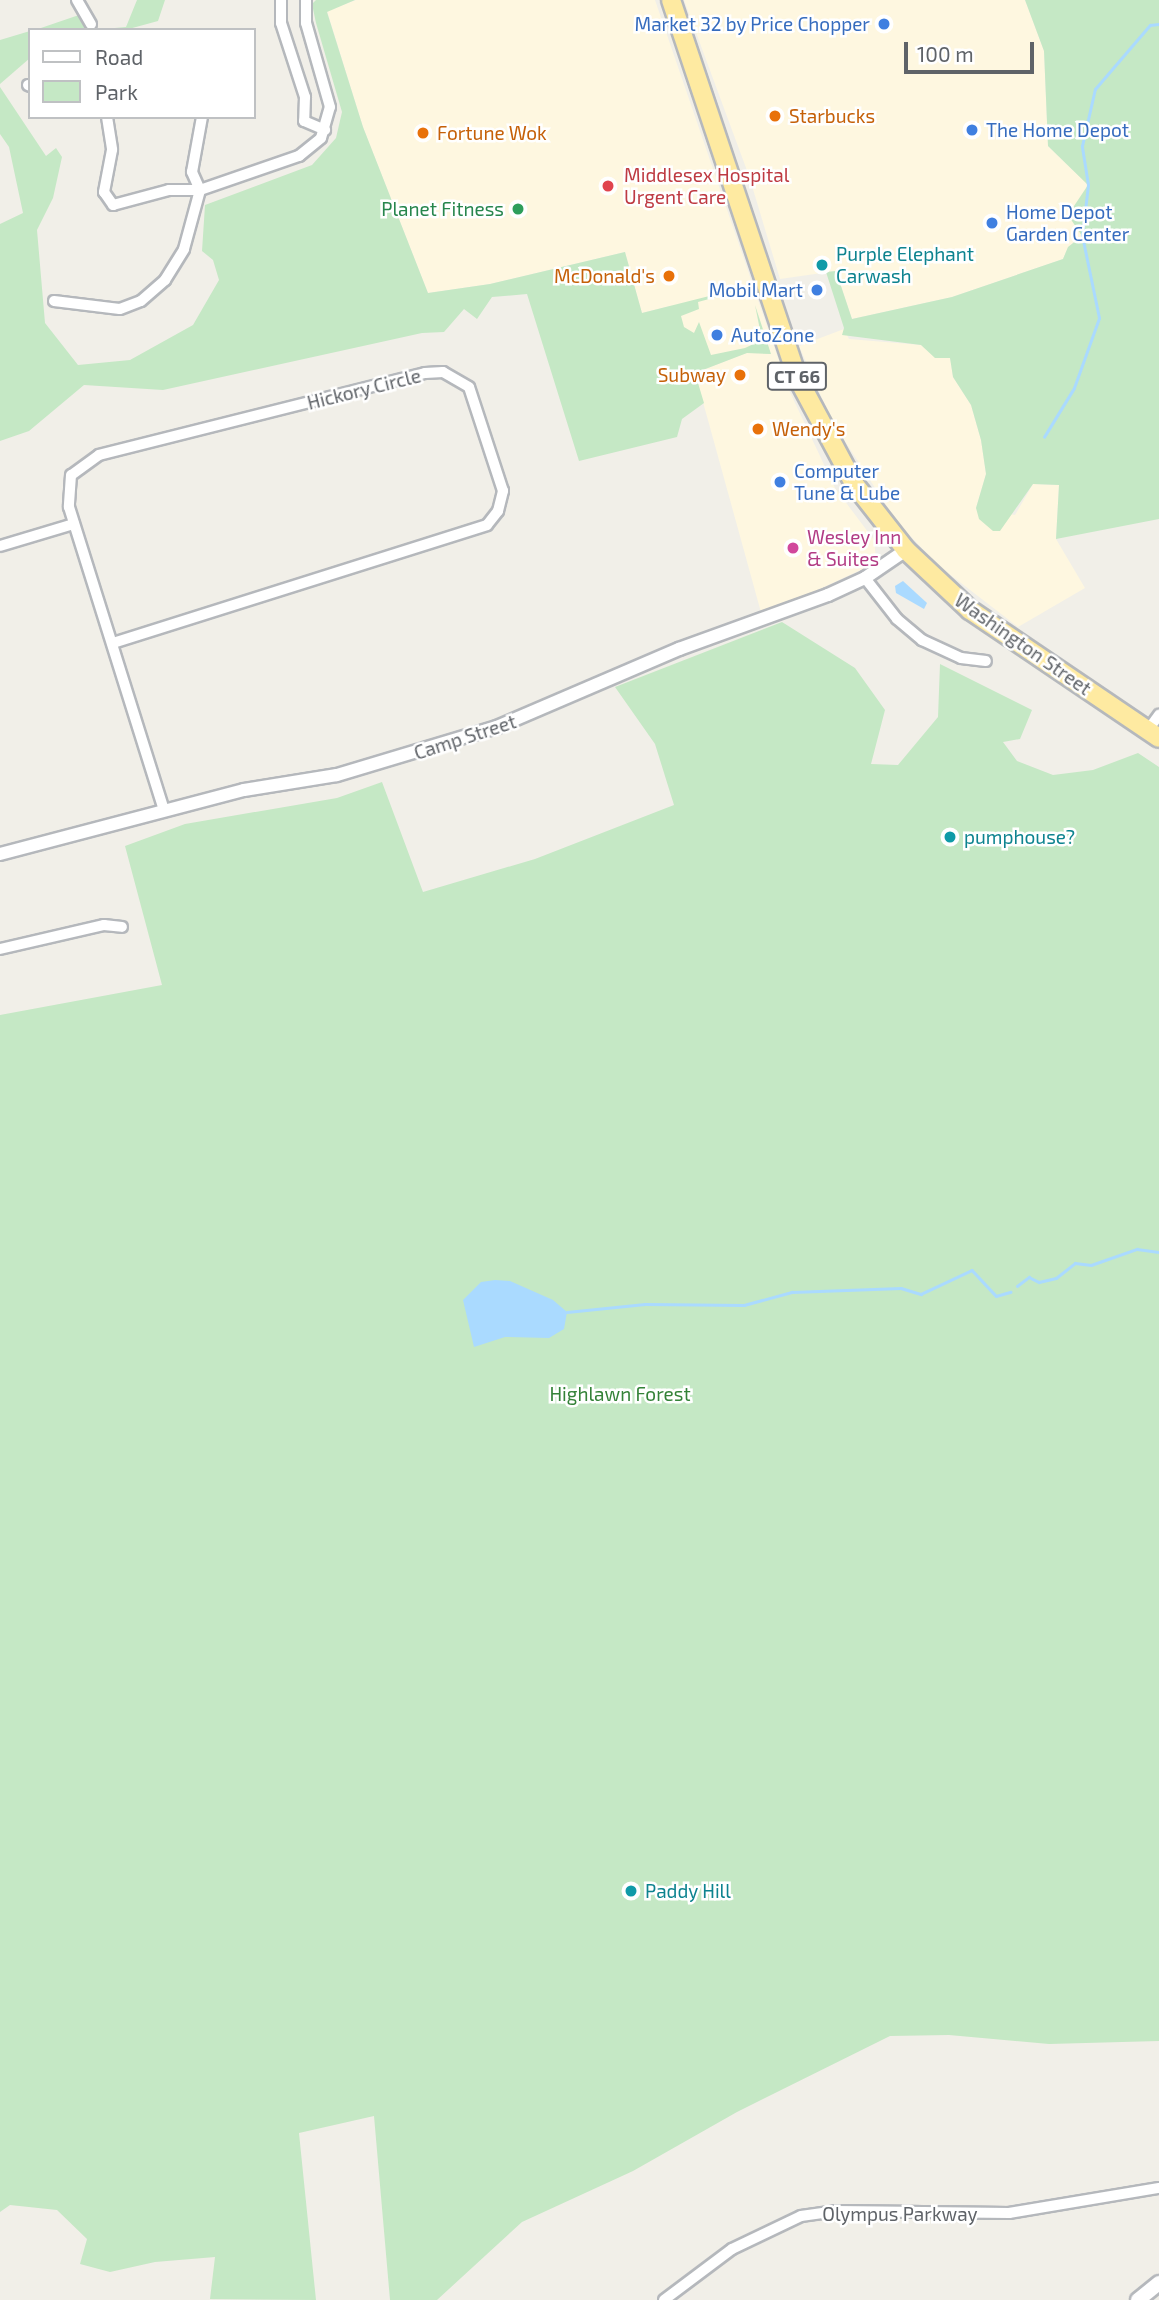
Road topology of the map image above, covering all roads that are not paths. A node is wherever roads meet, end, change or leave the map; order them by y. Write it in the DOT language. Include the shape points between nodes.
graph roads {
  1 [pos="77,0"];
  2 [pos="281,0"];
  3 [pos="306,0"];
  4 [pos="671,0"];
  5 [pos="91,24"];
  6 [pos="107,119"];
  7 [pos="202,119"];
  8 [pos="325,130"];
  9 [pos="200,190"];
  10 [pos="54,301"];
  11 [pos="74,524"];
  12 [pos="0,546"];
  13 [pos="906,550"];
  14 [pos="865,578"];
  15 [pos="113,643"];
  16 [pos="986,661"];
  17 [pos="1159,715"];
  18 [pos="1153,734"];
  19 [pos="164,811"];
  20 [pos="0,854"];
  21 [pos="122,927"];
  22 [pos="0,949"];
  23 [pos="1159,2188"];
  24 [pos="1159,2283"];
  25 [pos="664,2300"];
  26 [pos="1138,2300"];
  1 -- 5 [label="street"];
  2 -- 8 [label="street" via="281,23 305,97 304,121"];
  3 -- 8 [label="street" via="306,23 329,96"];
  4 -- 13 [label="highway, Washington Street / CT 66" via="801,385 855,485"];
  6 -- 9 [label="street" via="112,150 104,187 106,201 116,205 169,190"];
  7 -- 9 [label="street" via="192,172"];
  8 -- 9 [label="street" via="299,156"];
  9 -- 10 [label="street" via="184,249 152,293 120,309"];
  11 -- 12 [label="street"];
  11 -- 15 [label="street, Hickory Circle"];
  11 -- 15 [label="street, Hickory Circle" via="68,489 71,475 99,455 425,373 457,377 477,400 503,491 488,525"];
  13 -- 14 [label="street, Camp Street"];
  13 -- 18 [label="highway, Washington Street / CT 66" via="996,629"];
  14 -- 16 [label="street, Washington Street" via="897,619 922,640 961,658"];
  14 -- 19 [label="street, Camp Street" via="768,620 644,663 497,727 337,775 276,784"];
  15 -- 19 [label="street, Hickory Circle"];
  17 -- 18 [label="street"];
  19 -- 20 [label="street, Camp Street"];
  21 -- 22 [label="street" via="104,925"];
  23 -- 25 [label="street, Olympus Parkway" via="1009,2213 837,2211 801,2216 732,2249"];
  24 -- 26 [label="main road"];
}
